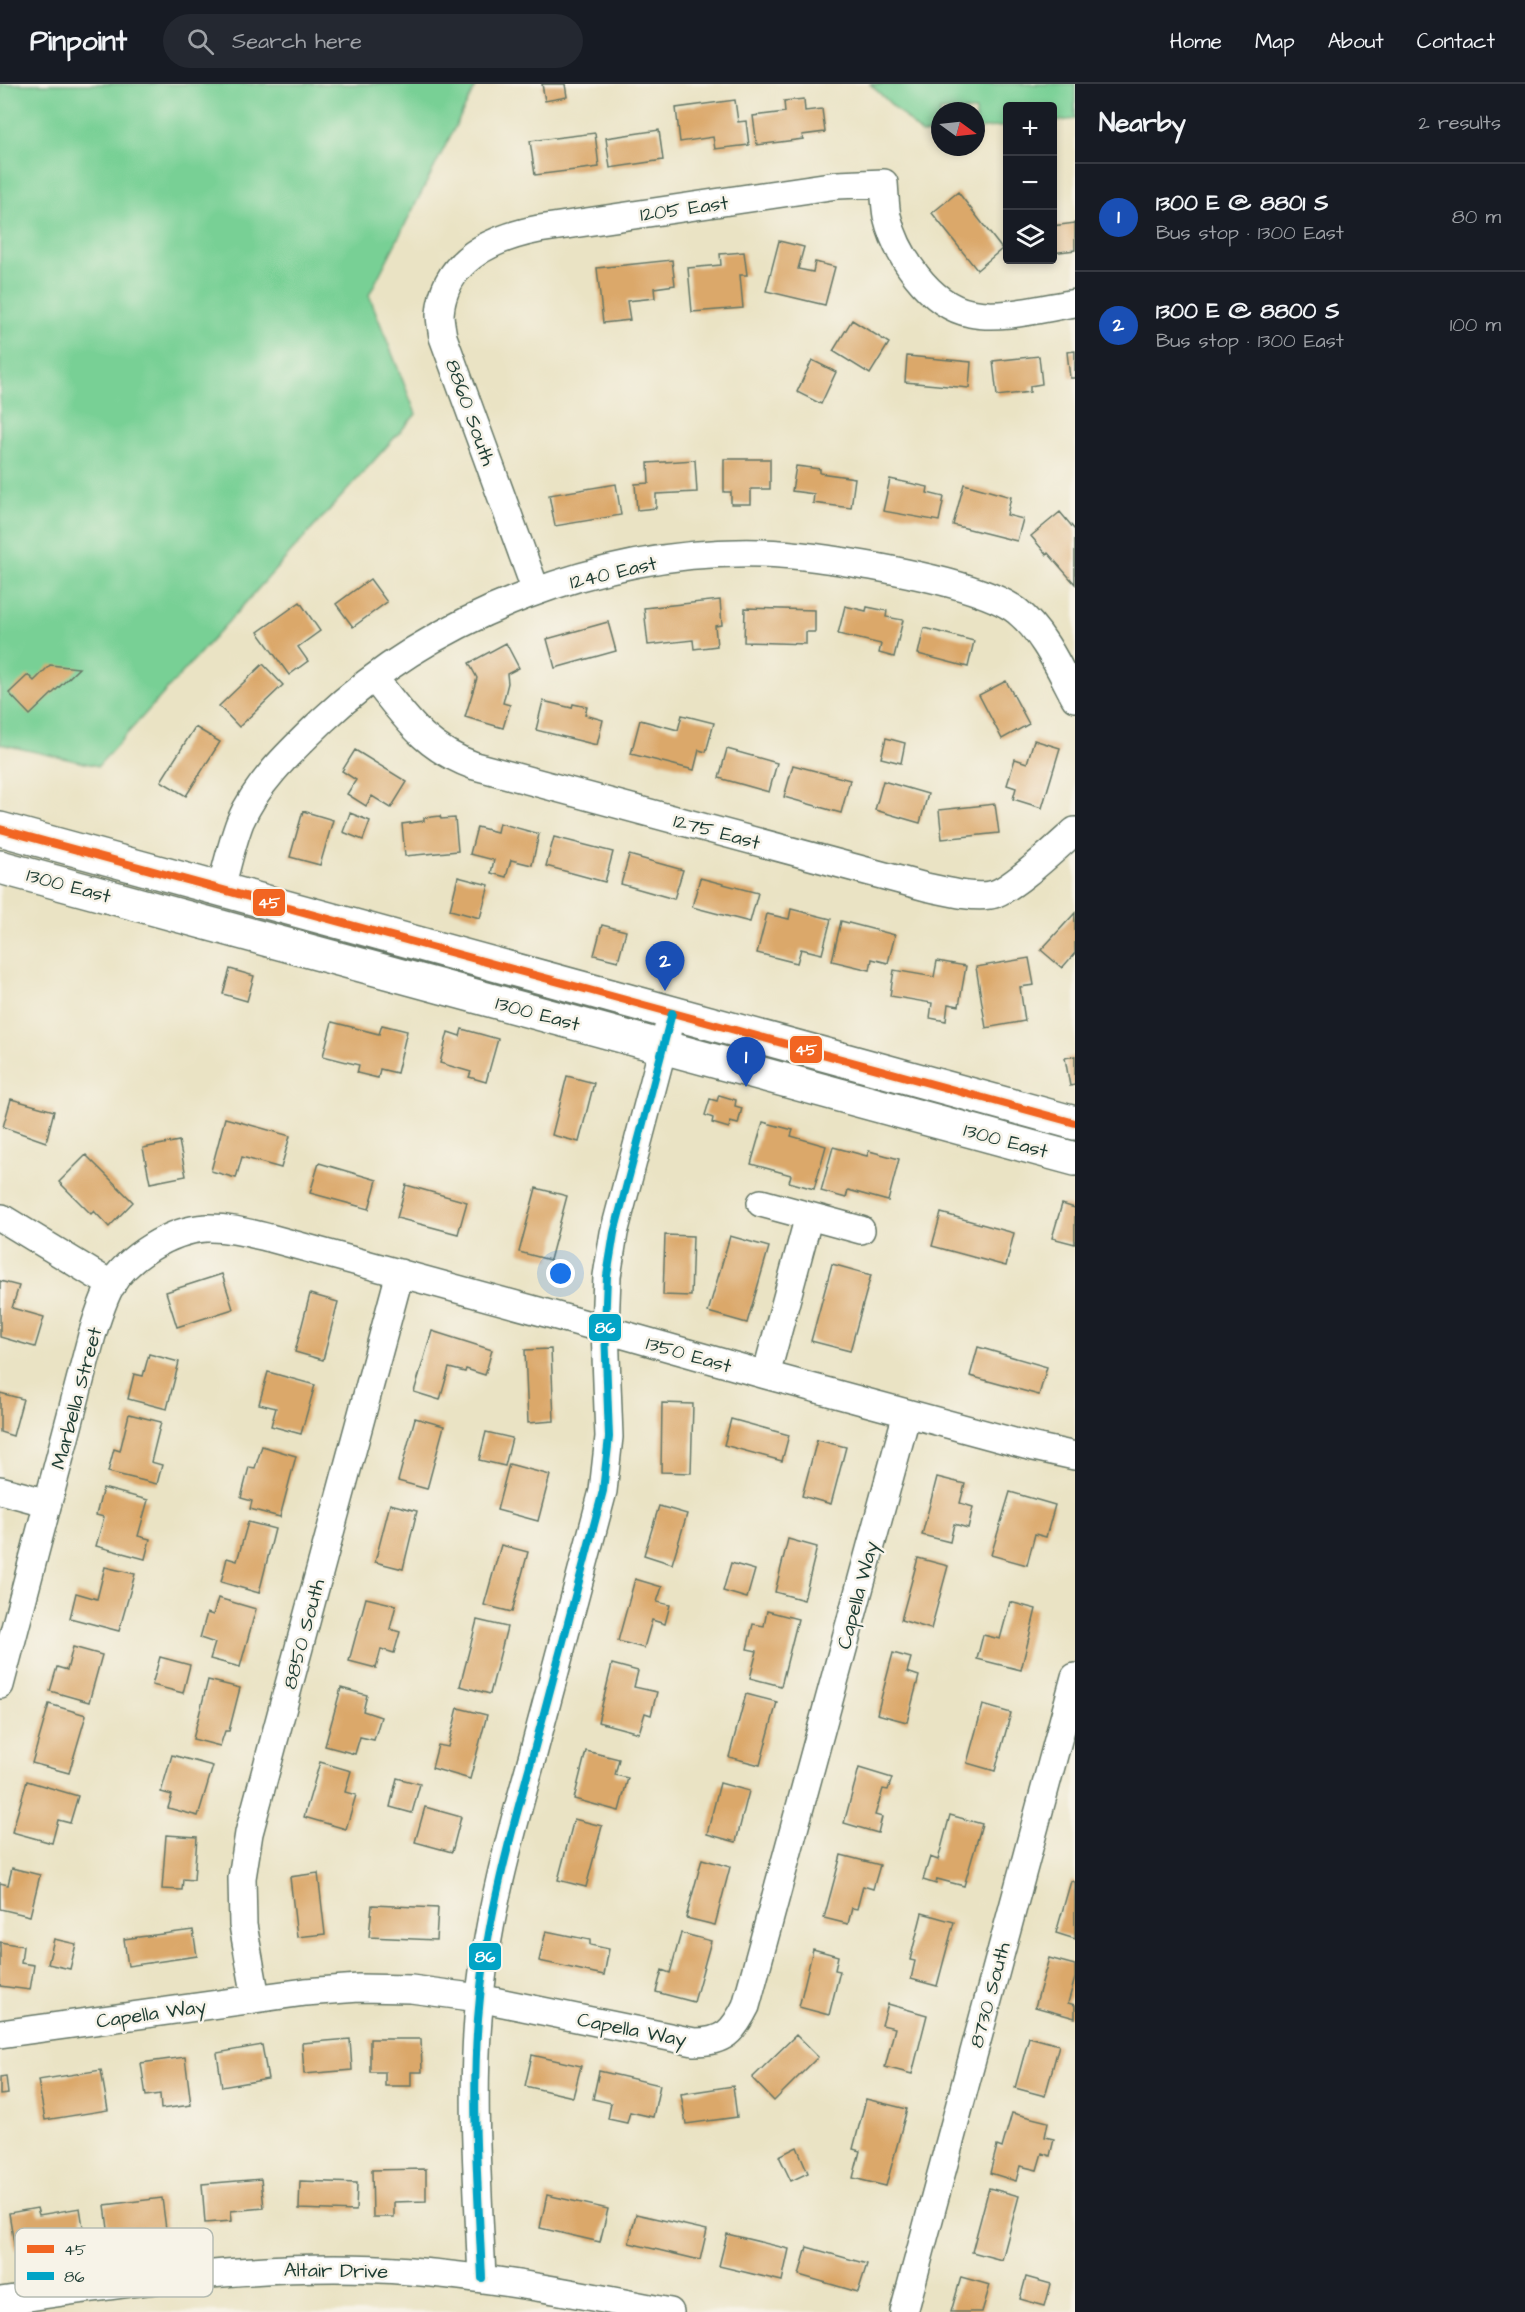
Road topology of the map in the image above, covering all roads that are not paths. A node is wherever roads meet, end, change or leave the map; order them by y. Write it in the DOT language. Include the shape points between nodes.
graph roads {
  1 [pos="487,245"];
  2 [pos="1075,303"];
  3 [pos="536,591"];
  4 [pos="374,678"];
  5 [pos="1075,698"];
  6 [pos="0,829"];
  7 [pos="1075,831"];
  8 [pos="0,867"];
  9 [pos="221,888"];
  10 [pos="672,1013"];
  11 [pos="663,1047"];
  12 [pos="1075,1123"];
  13 [pos="1075,1159"];
  14 [pos="760,1203"];
  15 [pos="809,1216"];
  16 [pos="2,1218"];
  17 [pos="861,1230"];
  18 [pos="270,1238"];
  19 [pos="400,1273"];
  20 [pos="111,1285"];
  21 [pos="605,1329"];
  22 [pos="766,1375"];
  23 [pos="907,1413"];
  24 [pos="1075,1456"];
  25 [pos="0,1490"];
  26 [pos="48,1503"];
  27 [pos="1075,1677"];
  28 [pos="0,1685"];
  29 [pos="256,1998"];
  30 [pos="479,1998"];
  31 [pos="0,2034"];
  32 [pos="213,2278"];
  33 [pos="482,2278"];
  34 [pos="101,2297"];
  35 [pos="0,2301"];
  36 [pos="77,2301"];
  37 [pos="670,2312"];
  38 [pos="904,2312"];
  1 -- 2 [label="street, 1205 East" via="539,229 837,185 884,183 887,215 897,244 928,288 946,305 969,313 993,315"];
  1 -- 3 [label="street, 8860 South" via="454,274 444,293 440,316 443,337"];
  3 -- 4 [label="street, 1240 East" via="425,644"];
  3 -- 5 [label="street, 1240 East" via="612,569 688,557 760,553 826,558 888,569 971,590 1016,610 1047,646"];
  4 -- 7 [label="street, 1275 East" via="416,729 453,759 926,887 992,896 1020,878"];
  4 -- 9 [label="street, 1240 East" via="299,743 266,780 241,821"];
  6 -- 9 [label="main road, 1300 East"];
  8 -- 11 [label="main road, 1300 East"];
  9 -- 10 [label="main road, 1300 East"];
  10 -- 11 [label="street"];
  10 -- 12 [label="main road, 1300 East"];
  11 -- 13 [label="main road, 1300 East"];
  11 -- 21 [label="street" via="614,1233"];
  14 -- 15 [label="street"];
  15 -- 17 [label="street"];
  15 -- 22 [label="street"];
  16 -- 20 [label="street"];
  18 -- 19 [label="street, 1350 East"];
  18 -- 20 [label="street, Marbella Street" via="205,1228 172,1236 142,1253"];
  19 -- 21 [label="street, 1350 East"];
  19 -- 29 [label="street, 8850 South" via="249,1833 242,1878 243,1925"];
  20 -- 26 [label="street, Marbella Street" via="92,1335"];
  21 -- 22 [label="street, 1350 East"];
  21 -- 30 [label="street" via="609,1437 603,1491 501,1874"];
  22 -- 23 [label="street, 1350 East"];
  23 -- 24 [label="street, 1350 East"];
  23 -- 30 [label="street, Capella Way" via="746,2006 737,2024 722,2038 694,2042"];
  25 -- 26 [label="street"];
  26 -- 28 [label="street, Marbella Street"];
  27 -- 38 [label="street, 8730 South"];
  29 -- 30 [label="street, Capella Way" via="359,1988 411,1989"];
  29 -- 31 [label="street, Capella Way"];
  30 -- 33 [label="street" via="475,2070"];
  32 -- 33 [label="street, Altair Drive" via="268,2269 409,2271"];
  33 -- 37 [label="street, Altair Drive"];
  34 -- 36 [label="street, Altair Drive"];
  35 -- 36 [label="street, Altair Drive"];
}
